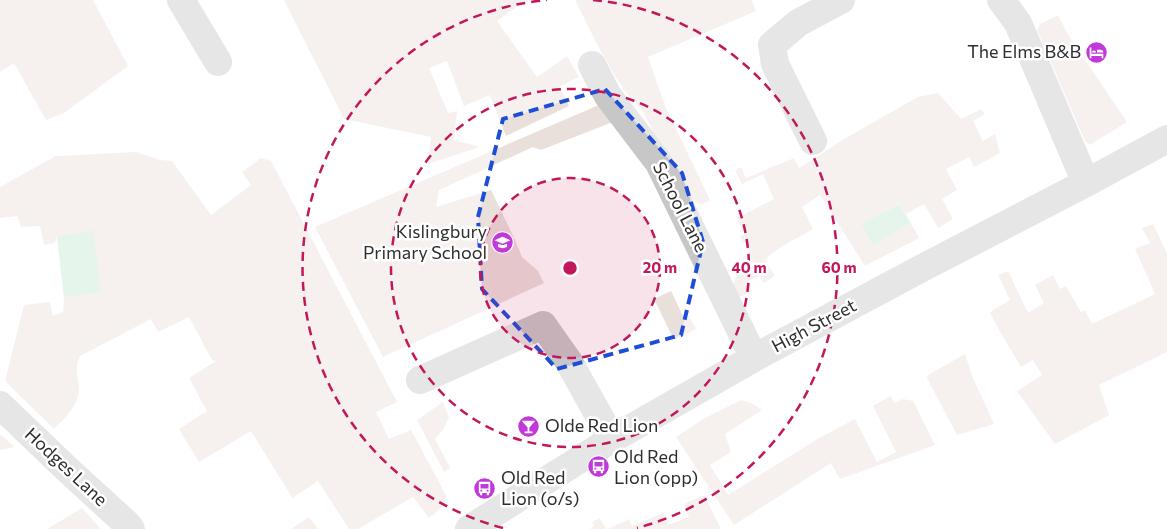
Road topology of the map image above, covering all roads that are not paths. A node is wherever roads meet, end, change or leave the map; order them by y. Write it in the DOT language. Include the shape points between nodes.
graph roads {
  1 [pos="182,0"];
  2 [pos="841,0"];
  3 [pos="1001,0"];
  4 [pos="218,62"];
  5 [pos="592,64"];
  6 [pos="1167,139"];
  7 [pos="813,141"];
  8 [pos="1086,183"];
  9 [pos="754,358"];
  10 [pos="420,380"];
  11 [pos="0,404"];
  12 [pos="612,439"];
  13 [pos="131,529"];
  14 [pos="469,529"];
  1 -- 4 [label="street"];
  2 -- 7 [label="street" via="798,23 772,46 775,64"];
  3 -- 8 [label="street" via="1018,23"];
  5 -- 9 [label="street, School Lane" via="608,96 659,163"];
  6 -- 8 [label="street, High Street"];
  8 -- 9 [label="street, High Street"];
  9 -- 12 [label="street, High Street"];
  10 -- 12 [label="street" via="543,325 569,362"];
  11 -- 13 [label="street, Hodges Lane"];
  12 -- 14 [label="street, High Street"];
}
